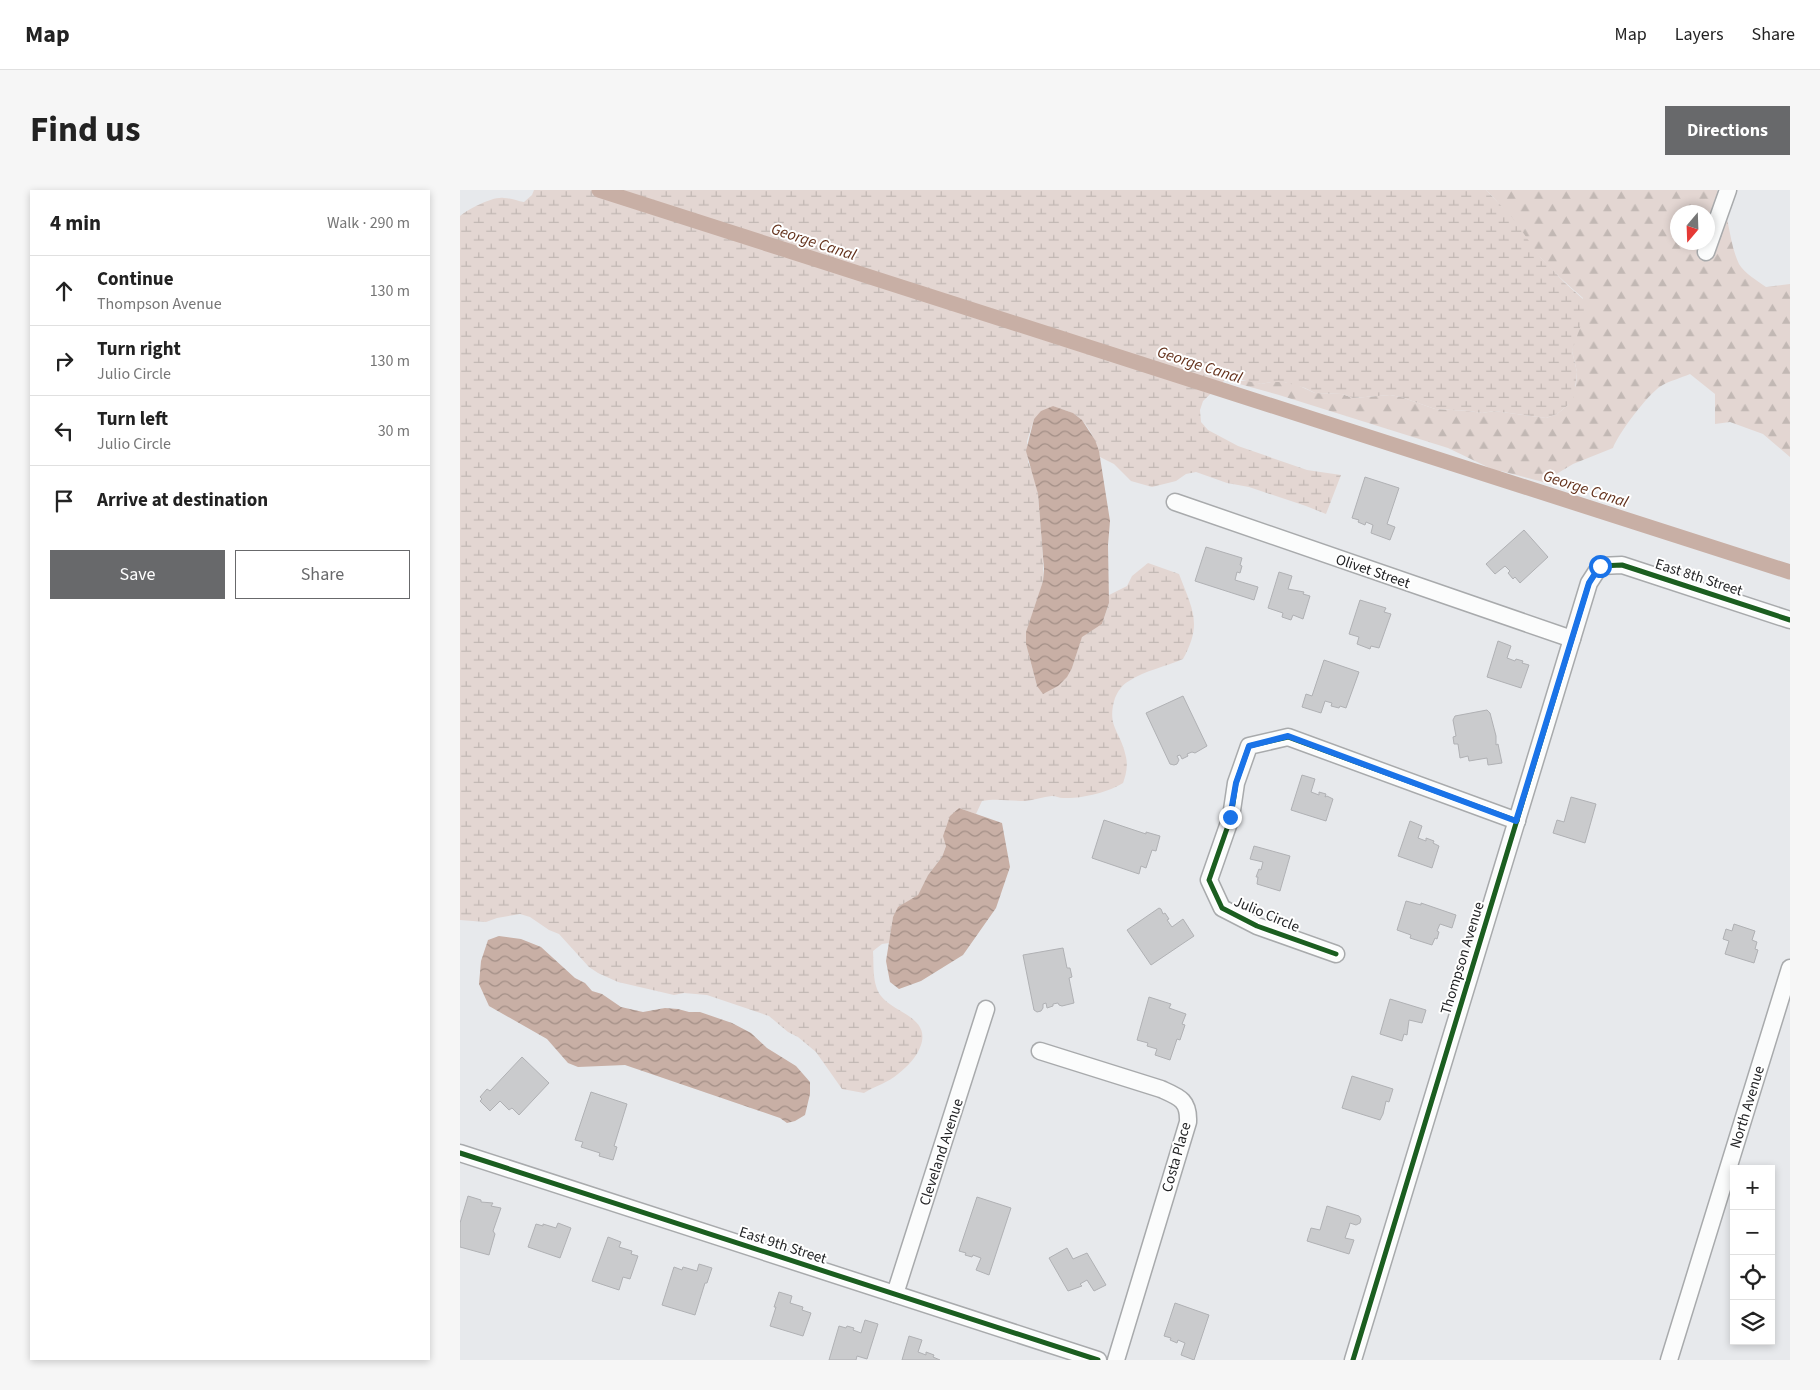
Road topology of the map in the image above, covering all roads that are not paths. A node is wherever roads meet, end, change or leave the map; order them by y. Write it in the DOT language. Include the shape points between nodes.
graph roads {
  1 [pos="1728,190"];
  2 [pos="1706,252"];
  3 [pos="1175,502"];
  4 [pos="1600,566"];
  5 [pos="1790,620"];
  6 [pos="1572,639"];
  7 [pos="1516,821"];
  8 [pos="1336,954"];
  9 [pos="1790,968"];
  10 [pos="986,1009"];
  11 [pos="1040,1051"];
  12 [pos="460,1153"];
  13 [pos="895,1294"];
  14 [pos="1098,1360"];
  15 [pos="1116,1360"];
  16 [pos="1353,1360"];
  17 [pos="1668,1360"];
  1 -- 2 [label="street"];
  3 -- 6 [label="street, Olivet Street"];
  4 -- 5 [label="street, East 8th Street" via="1622,565"];
  4 -- 6 [label="street, Thompson Avenue" via="1589,583"];
  6 -- 7 [label="street, Thompson Avenue"];
  7 -- 8 [label="street, Julio Circle" via="1288,736 1249,746 1236,783 1230,817 1208,880 1222,908 1257,926"];
  7 -- 16 [label="street, Thompson Avenue"];
  9 -- 17 [label="street, North Avenue"];
  10 -- 13 [label="street, Cleveland Avenue"];
  11 -- 15 [label="street, Costa Place" via="1161,1089 1178,1096 1188,1111 1188,1122"];
  12 -- 13 [label="street, East 9th Street"];
  13 -- 14 [label="street, East 9th Street"];
}
